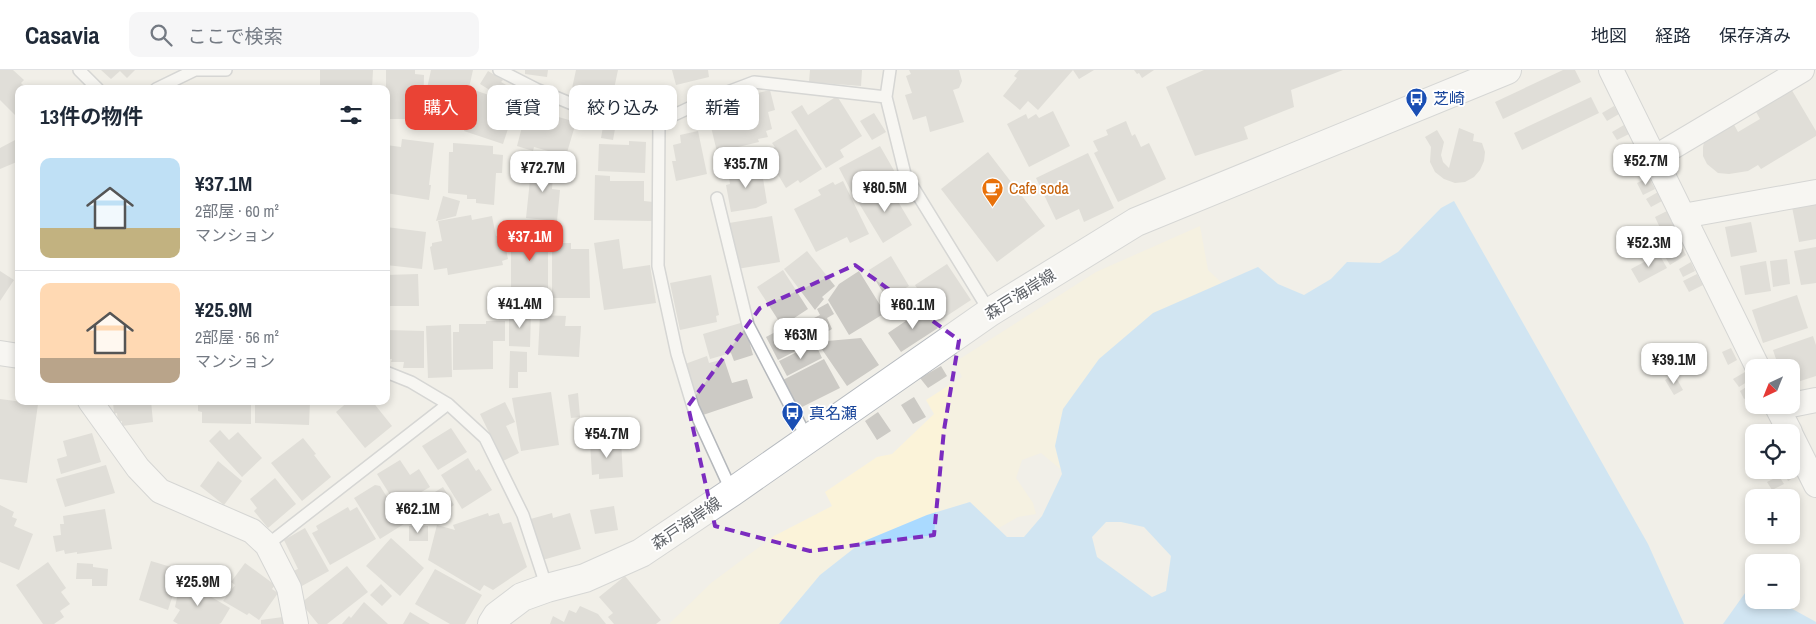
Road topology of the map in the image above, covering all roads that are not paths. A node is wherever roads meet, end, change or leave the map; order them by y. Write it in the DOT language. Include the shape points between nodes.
graph roads {
  1 [pos="79,70"];
  2 [pos="195,70"];
  3 [pos="226,70"];
  4 [pos="498,70"];
  5 [pos="890,70"];
  6 [pos="1507,70"];
  7 [pos="1611,70"];
  8 [pos="1802,70"];
  9 [pos="94,85"];
  10 [pos="164,85"];
  11 [pos="886,97"];
  12 [pos="569,103"];
  13 [pos="677,114"];
  14 [pos="659,130"];
  15 [pos="1654,158"];
  16 [pos="1816,192"];
  17 [pos="717,198"];
  18 [pos="1683,216"];
  19 [pos="990,312"];
  20 [pos="0,353"];
  21 [pos="15,355"];
  22 [pos="1754,359"];
  23 [pos="390,374"];
  24 [pos="1816,400"];
  25 [pos="1800,403"];
  26 [pos="448,404"];
  27 [pos="93,405"];
  28 [pos="808,440"];
  29 [pos="1800,453"];
  30 [pos="1816,486"];
  31 [pos="732,492"];
  32 [pos="268,545"];
  33 [pos="547,588"];
  34 [pos="296,624"];
  35 [pos="492,624"];
  1 -- 9 [label="lane"];
  2 -- 3 [label="lane"];
  2 -- 10 [label="lane"];
  4 -- 12 [label="lane"];
  5 -- 11 [label="lane"];
  6 -- 19 [label="main road, 森戸海岸線" via="1136,222"];
  7 -- 15 [label="street"];
  8 -- 15 [label="street"];
  11 -- 13 [label="lane" via="754,82"];
  11 -- 19 [label="lane" via="905,174"];
  14 -- 31 [label="lane" via="658,266 677,354 693,407"];
  15 -- 18 [label="street"];
  16 -- 18 [label="street"];
  17 -- 28 [label="lane" via="748,325"];
  18 -- 22 [label="street"];
  19 -- 28 [label="main road, 森戸海岸線"];
  20 -- 21 [label="street"];
  23 -- 26 [label="lane"];
  24 -- 25 [label="street"];
  26 -- 32 [label="lane"];
  26 -- 33 [label="lane" via="485,438 523,515"];
  27 -- 32 [label="street" via="138,468 160,491 252,531"];
  28 -- 31 [label="main road, 森戸海岸線"];
  29 -- 30 [label="street"];
  31 -- 33 [label="main road, 森戸海岸線" via="641,553 585,578"];
  32 -- 34 [label="street" via="289,588"];
  33 -- 35 [label="main road, 森戸海岸線" via="522,597 497,616"];
}
